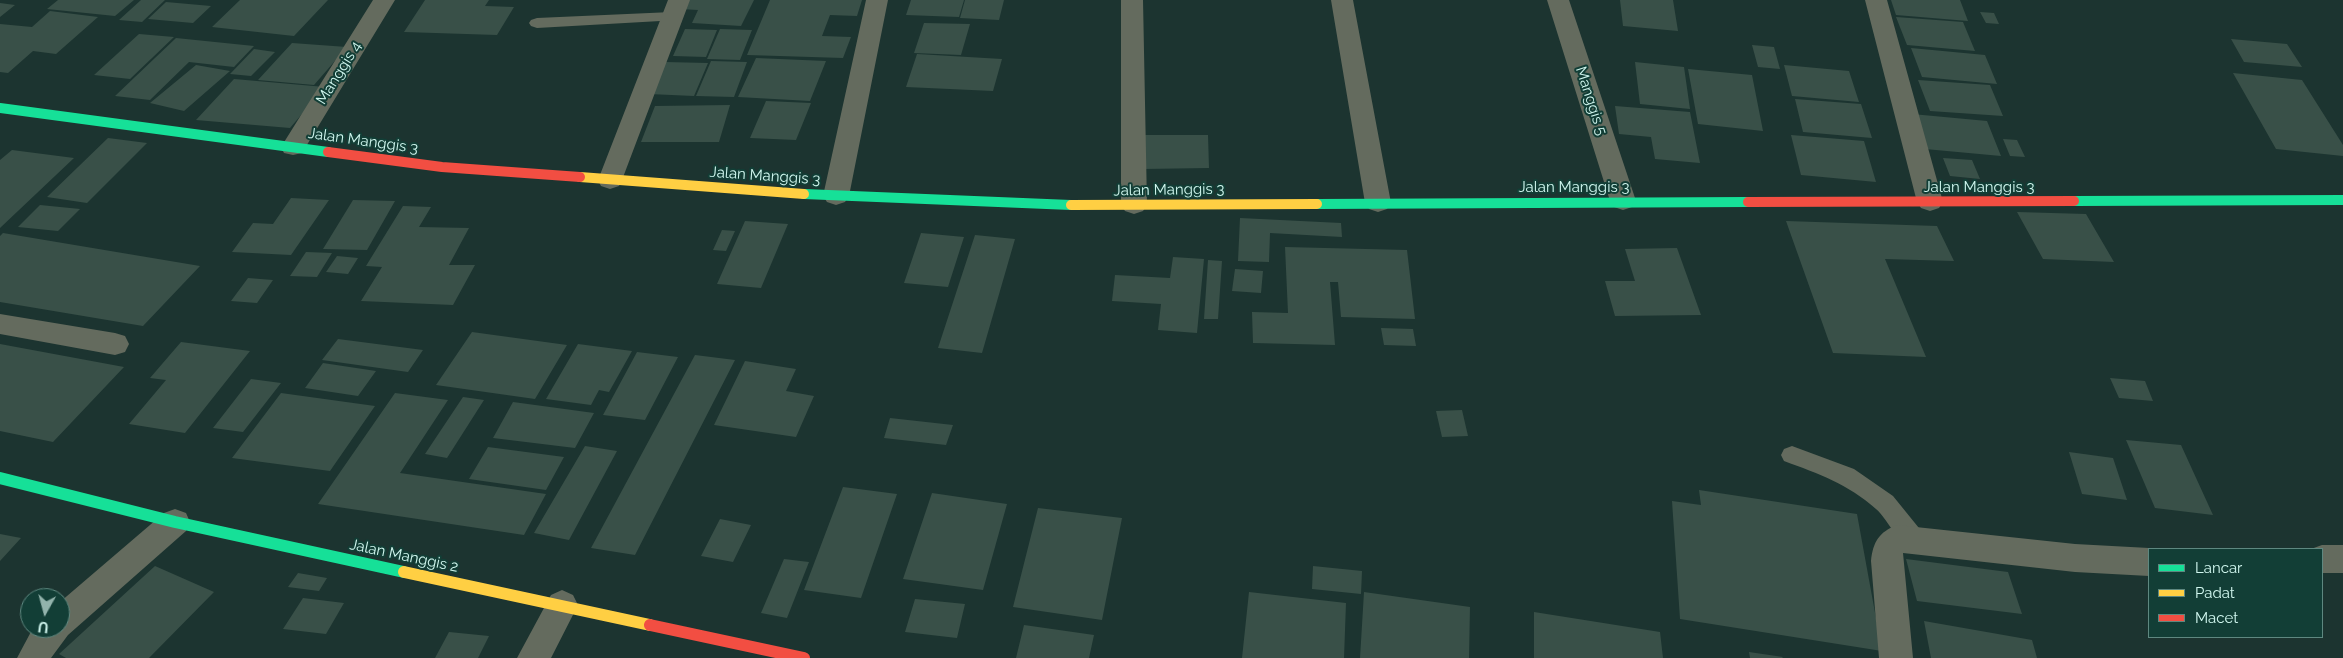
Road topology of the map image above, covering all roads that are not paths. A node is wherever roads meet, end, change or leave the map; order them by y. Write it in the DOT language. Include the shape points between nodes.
graph roads {
  1 [pos="384,0"];
  2 [pos="876,0"];
  3 [pos="1132,0"];
  4 [pos="1342,0"];
  5 [pos="1558,0"];
  6 [pos="1876,0"];
  7 [pos="675,9"];
  8 [pos="537,23"];
  9 [pos="0,108"];
  10 [pos="293,147"];
  11 [pos="610,180"];
  12 [pos="836,196"];
  13 [pos="2343,200"];
  14 [pos="1623,201"];
  15 [pos="1930,202"];
  16 [pos="1378,203"];
  17 [pos="1134,205"];
  18 [pos="0,324"];
  19 [pos="116,344"];
  20 [pos="1792,455"];
  21 [pos="0,478"];
  22 [pos="175,522"];
  23 [pos="1916,540"];
  24 [pos="2323,559"];
  25 [pos="2343,559"];
  26 [pos="2148,562"];
  27 [pos="562,605"];
  28 [pos="70,614"];
  29 [pos="45,638"];
  30 [pos="34,658"];
  31 [pos="534,658"];
  32 [pos="804,658"];
  33 [pos="1896,658"];
  1 -- 10 [label="street, Manggis 4"];
  2 -- 12 [label="street"];
  3 -- 17 [label="street"];
  4 -- 16 [label="street"];
  5 -- 14 [label="street, Manggis 5"];
  6 -- 15 [label="street"];
  7 -- 8 [label="lane"];
  7 -- 11 [label="street"];
  9 -- 10 [label="street, Jalan Manggis 3"];
  10 -- 11 [label="street, Jalan Manggis 3" via="442,167"];
  11 -- 12 [label="street, Jalan Manggis 3"];
  12 -- 17 [label="street, Jalan Manggis 3" via="1035,205"];
  13 -- 15 [label="street, Jalan Manggis 3"];
  14 -- 15 [label="street, Jalan Manggis 3"];
  14 -- 16 [label="street, Jalan Manggis 3"];
  16 -- 17 [label="street, Jalan Manggis 3"];
  18 -- 19 [label="street"];
  20 -- 23 [label="lane" via="1846,475 1885,503"];
  21 -- 22 [label="street, Jalan Manggis 2"];
  22 -- 27 [label="street, Jalan Manggis 2"];
  22 -- 28 [label="street"];
  23 -- 26 [label="street" via="2005,551"];
  23 -- 33 [label="street" via="1898,540 1888,548"];
  24 -- 25 [label="street"];
  27 -- 31 [label="street"];
  27 -- 32 [label="street, Jalan Manggis 2"];
  29 -- 30 [label="street"];
}
